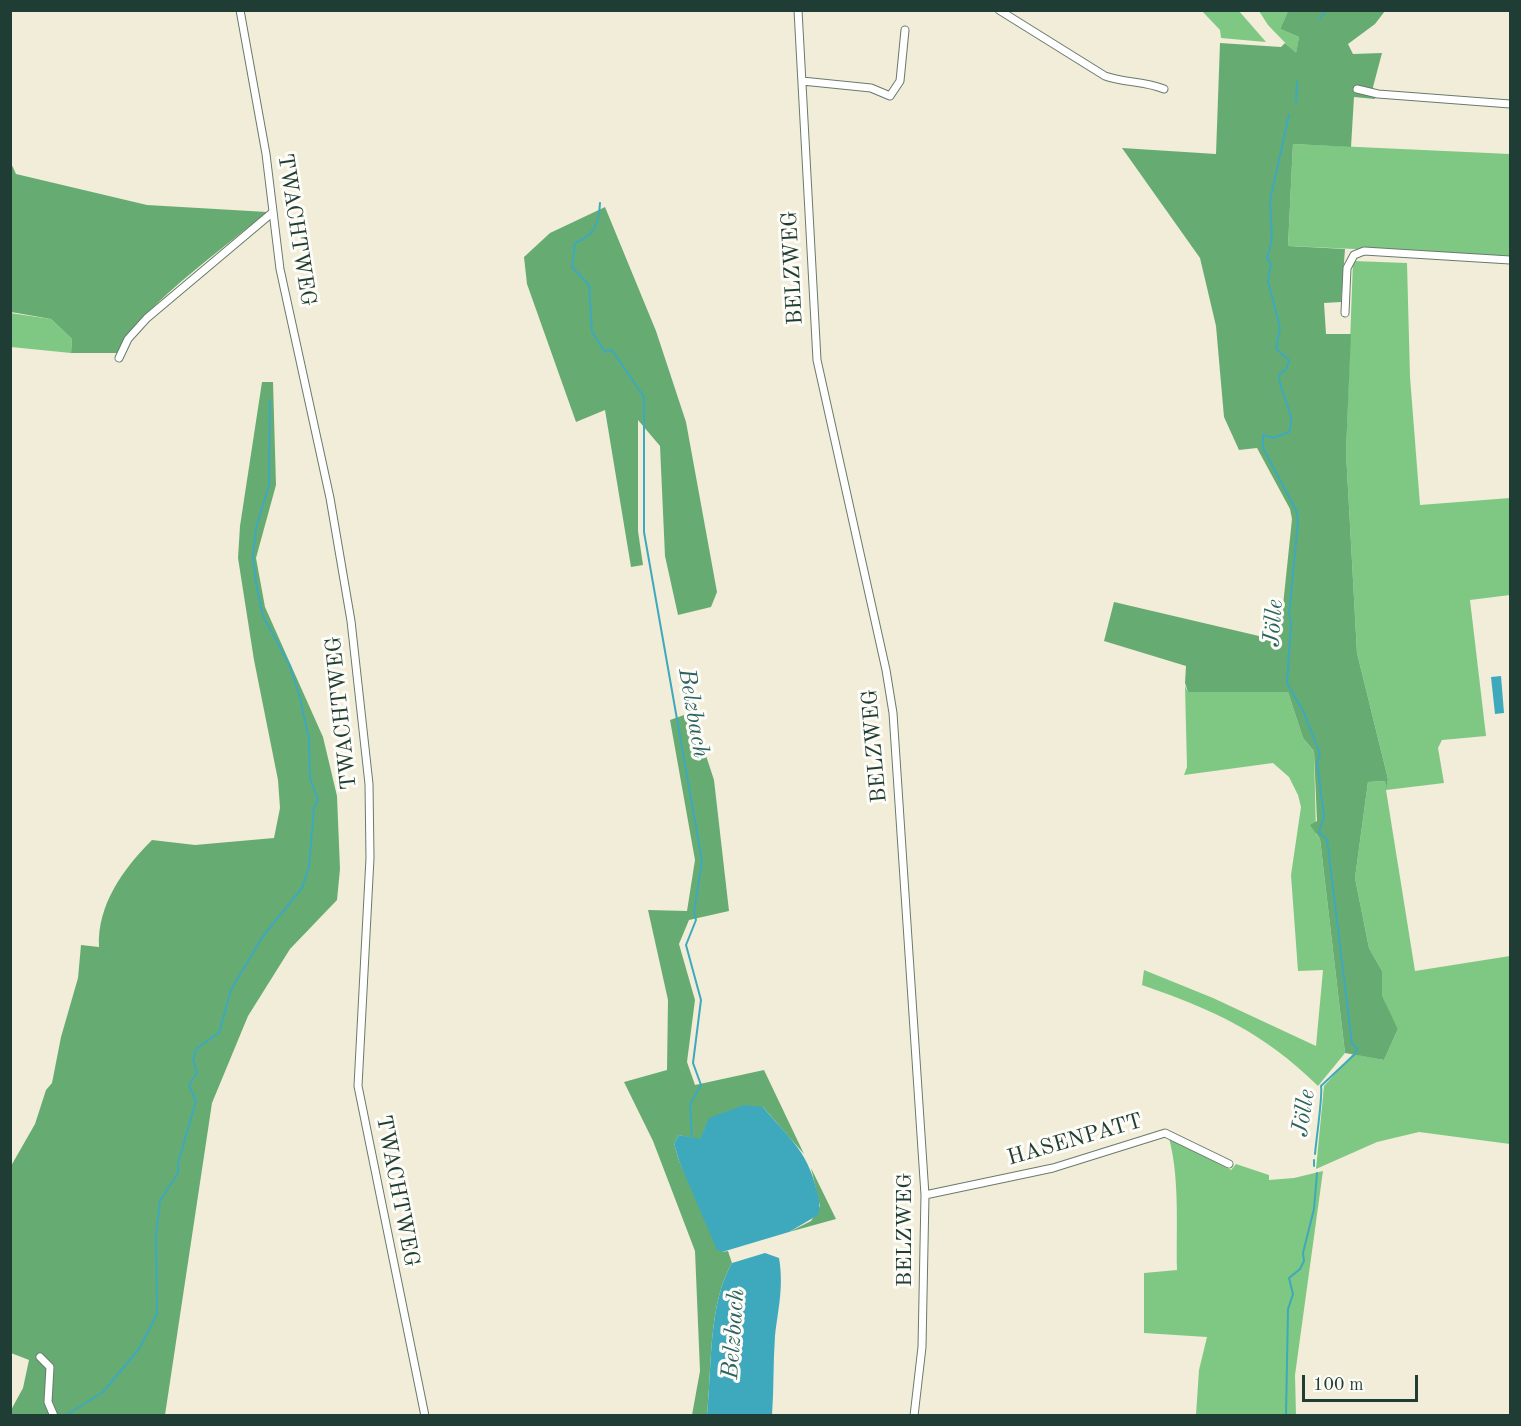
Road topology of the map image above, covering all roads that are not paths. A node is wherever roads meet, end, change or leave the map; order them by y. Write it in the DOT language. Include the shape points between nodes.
graph roads {
  1 [pos="240,10"];
  2 [pos="798,10"];
  3 [pos="999,10"];
  4 [pos="905,30"];
  5 [pos="802,81"];
  6 [pos="1164,89"];
  7 [pos="1358,89"];
  8 [pos="1510,104"];
  9 [pos="273,212"];
  10 [pos="1510,260"];
  11 [pos="1345,313"];
  12 [pos="119,358"];
  13 [pos="1229,1164"];
  14 [pos="925,1195"];
  15 [pos="40,1357"];
  16 [pos="54,1416"];
  17 [pos="424,1416"];
  18 [pos="914,1416"];
  1 -- 9 [label="street, TWACHTWEG"];
  2 -- 5 [label="street, BELZWEG"];
  3 -- 6 [label="street" via="1105,76 1149,82"];
  4 -- 5 [label="street" via="900,81 890,96 871,88"];
  5 -- 14 [label="street, BELZWEG" via="817,360 886,670 892,713"];
  7 -- 8 [label="street" via="1378,94"];
  9 -- 12 [label="street" via="147,318 128,339"];
  9 -- 17 [label="street, TWACHTWEG" via="280,269 330,498 360,690 369,784 370,858 358,1086"];
  10 -- 11 [label="street" via="1364,251 1354,255 1347,268"];
  13 -- 14 [label="street, HASENPATT" via="1165,1133 1053,1168"];
  14 -- 18 [label="street, BELZWEG" via="922,1347"];
  15 -- 16 [label="street" via="50,1367 48,1402"];
}
